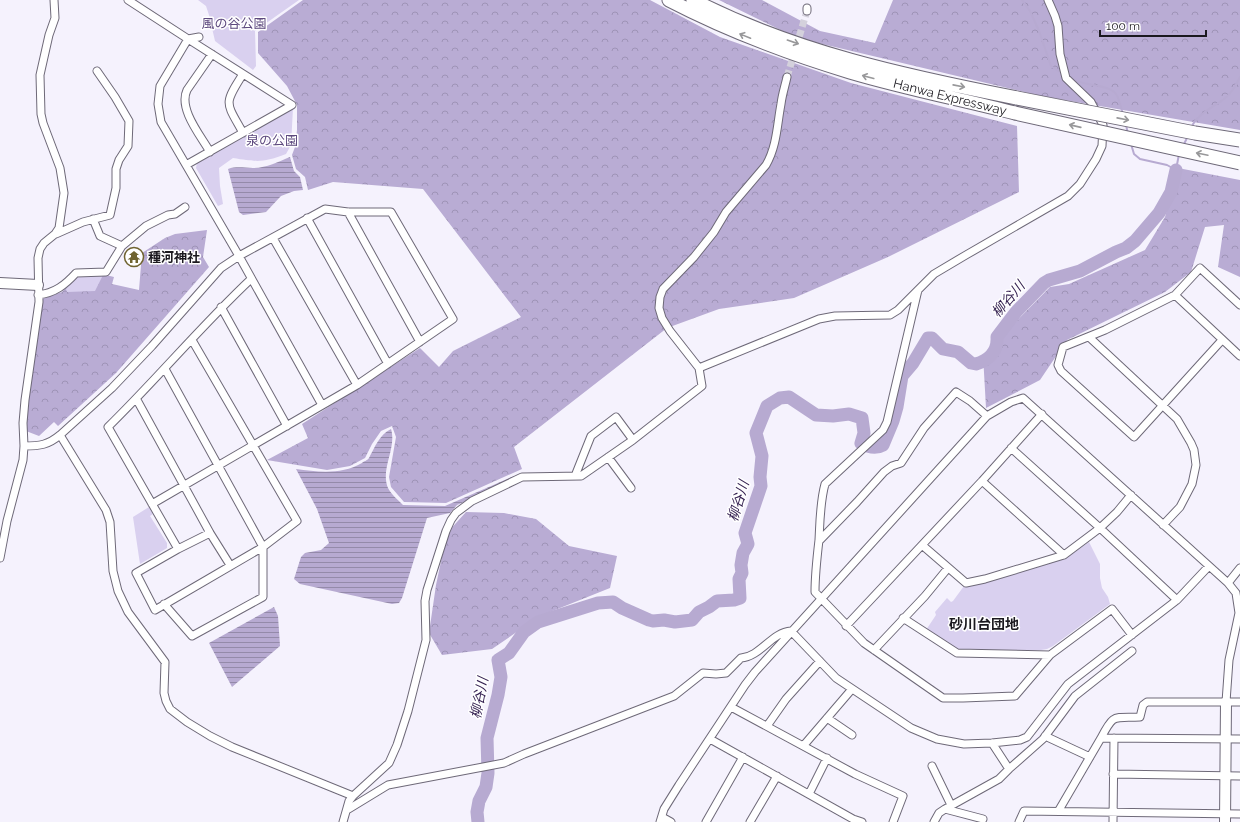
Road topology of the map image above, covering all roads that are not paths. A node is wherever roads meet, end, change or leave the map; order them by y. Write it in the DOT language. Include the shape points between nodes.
graph roads {
  1 [pos="54,0"];
  2 [pos="128,0"];
  3 [pos="669,0"];
  4 [pos="693,0"];
  5 [pos="1048,0"];
  6 [pos="199,37"];
  7 [pos="188,39"];
  8 [pos="212,54"];
  9 [pos="97,71"];
  10 [pos="243,74"];
  11 [pos="787,77"];
  12 [pos="243,133"];
  13 [pos="1240,140"];
  14 [pos="210,152"];
  15 [pos="1240,163"];
  16 [pos="186,165"];
  17 [pos="185,207"];
  18 [pos="348,212"];
  19 [pos="307,218"];
  20 [pos="92,219"];
  21 [pos="55,234"];
  22 [pos="273,238"];
  23 [pos="122,246"];
  24 [pos="239,256"];
  25 [pos="251,279"];
  26 [pos="0,283"];
  27 [pos="38,290"];
  28 [pos="918,290"];
  29 [pos="1175,295"];
  30 [pos="1240,304"];
  31 [pos="221,307"];
  32 [pos="1089,337"];
  33 [pos="192,340"];
  34 [pos="1222,340"];
  35 [pos="420,342"];
  36 [pos="1240,356"];
  37 [pos="388,364"];
  38 [pos="699,368"];
  39 [pos="165,369"];
  40 [pos="357,385"];
  41 [pos="136,400"];
  42 [pos="322,405"];
  43 [pos="1164,406"];
  44 [pos="1042,414"];
  45 [pos="987,416"];
  46 [pos="287,426"];
  47 [pos="60,435"];
  48 [pos="633,440"];
  49 [pos="24,446"];
  50 [pos="252,446"];
  51 [pos="1011,448"];
  52 [pos="608,457"];
  53 [pos="218,465"];
  54 [pos="575,476"];
  55 [pos="982,481"];
  56 [pos="184,485"];
  57 [pos="631,488"];
  58 [pos="1131,495"];
  59 [pos="152,504"];
  60 [pos="1164,525"];
  61 [pos="1100,528"];
  62 [pos="210,533"];
  63 [pos="819,541"];
  64 [pos="922,544"];
  65 [pos="263,547"];
  66 [pos="178,549"];
  67 [pos="1064,555"];
  68 [pos="0,558"];
  69 [pos="230,565"];
  70 [pos="1209,566"];
  71 [pos="948,568"];
  72 [pos="1240,568"];
  73 [pos="1228,583"];
  74 [pos="820,599"];
  75 [pos="1177,600"];
  76 [pos="164,604"];
  77 [pos="903,618"];
  78 [pos="846,626"];
  79 [pos="792,631"];
  80 [pos="1132,635"];
  81 [pos="874,650"];
  82 [pos="1132,651"];
  83 [pos="1050,655"];
  84 [pos="820,661"];
  85 [pos="852,689"];
  86 [pos="1226,702"];
  87 [pos="1240,702"];
  88 [pos="731,707"];
  89 [pos="827,718"];
  90 [pos="767,726"];
  91 [pos="852,735"];
  92 [pos="1045,736"];
  93 [pos="1101,738"];
  94 [pos="1114,738"];
  95 [pos="710,739"];
  96 [pos="1226,739"];
  97 [pos="1240,740"];
  98 [pos="992,744"];
  99 [pos="804,746"];
  100 [pos="743,757"];
  101 [pos="1090,757"];
  102 [pos="827,758"];
  103 [pos="932,766"];
  104 [pos="1009,769"];
  105 [pos="1113,774"];
  106 [pos="776,776"];
  107 [pos="1225,776"];
  108 [pos="1240,776"];
  109 [pos="809,794"];
  110 [pos="353,796"];
  111 [pos="948,807"];
  112 [pos="347,810"];
  113 [pos="1059,810"];
  114 [pos="1114,813"];
  115 [pos="1240,814"];
  116 [pos="1225,818"];
  117 [pos="661,819"];
  118 [pos="982,819"];
  119 [pos="343,822"];
  120 [pos="671,822"];
  121 [pos="706,822"];
  122 [pos="750,822"];
  123 [pos="862,822"];
  124 [pos="893,822"];
  125 [pos="934,822"];
  126 [pos="1019,822"];
  127 [pos="1114,822"];
  1 -- 21 [label="street" via="56,18 49,35 40,75 41,114 60,168 64,193 62,216"];
  2 -- 7 [label="street"];
  15 -- 3 [label="highway, Hanwa Expressway, one-way, bridge" via="901,86 814,61 735,32"];
  4 -- 13 [label="highway, Hanwa Expressway, one-way, bridge" via="765,32 831,55 904,74"];
  5 -- 28 [label="street" via="1056,16 1060,54 1066,78 1091,102 1103,125 1102,146 1080,184 1068,196 934,274"];
  6 -- 7 [label="street"];
  7 -- 8 [label="street"];
  7 -- 16 [label="street" via="160,86 158,104 161,122"];
  8 -- 10 [label="street"];
  8 -- 14 [label="street" via="184,95 186,111"];
  9 -- 20 [label="street" via="129,121 128,146 116,169 116,188 110,215"];
  10 -- 12 [label="street" via="228,101"];
  10 -- 12 [label="street" via="292,105"];
  11 -- 38 [label="street" via="776,138 766,165 726,212 694,257 663,288 660,297 659,308 662,318"];
  12 -- 14 [label="street"];
  14 -- 16 [label="street"];
  16 -- 24 [label="street" via="218,225"];
  17 -- 23 [label="street" via="146,226"];
  18 -- 19 [label="street" via="324,209"];
  18 -- 35 [label="street"];
  18 -- 35 [label="street" via="391,212 453,319"];
  19 -- 22 [label="street"];
  19 -- 37 [label="street"];
  20 -- 21 [label="street"];
  20 -- 23 [label="street" via="100,236"];
  21 -- 27 [label="street" via="40,249"];
  22 -- 24 [label="street"];
  22 -- 40 [label="street"];
  23 -- 27 [label="street" via="106,272 76,273 58,290 47,294"];
  24 -- 25 [label="street"];
  24 -- 47 [label="street" via="221,268 112,388"];
  25 -- 31 [label="street"];
  25 -- 42 [label="street"];
  26 -- 27 [label="street"];
  27 -- 49 [label="street" via="39,302 25,400"];
  28 -- 38 [label="street" via="898,310 890,314 819,319"];
  28 -- 63 [label="street" via="887,422 883,430 825,484"];
  29 -- 30 [label="street" via="1200,268"];
  29 -- 32 [label="street"];
  29 -- 34 [label="street"];
  31 -- 33 [label="street"];
  31 -- 46 [label="street"];
  32 -- 43 [label="street"];
  32 -- 43 [label="street" via="1063,347 1058,365 1061,371 1134,437"];
  33 -- 39 [label="street"];
  33 -- 50 [label="street"];
  34 -- 36 [label="street"];
  34 -- 43 [label="street"];
  35 -- 37 [label="street"];
  37 -- 40 [label="street"];
  38 -- 48 [label="street" via="702,386"];
  39 -- 41 [label="street"];
  39 -- 53 [label="street"];
  40 -- 42 [label="street"];
  41 -- 56 [label="street"];
  41 -- 59 [label="street" via="108,428"];
  42 -- 46 [label="street"];
  43 -- 60 [label="street" via="1177,418 1187,434 1194,450 1196,465 1192,484 1180,507"];
  44 -- 45 [label="street" via="1023,398 1010,402"];
  44 -- 51 [label="street"];
  44 -- 58 [label="street"];
  45 -- 63 [label="street" via="956,392 924,428 901,463 884,472"];
  45 -- 74 [label="street"];
  46 -- 50 [label="street"];
  47 -- 49 [label="street" via="52,442 39,446"];
  47 -- 110 [label="street" via="106,510 110,522 113,571 118,591 128,612 165,662 164,692 170,709 221,742"];
  48 -- 52 [label="street"];
  48 -- 54 [label="street" via="616,417 591,436"];
  49 -- 68 [label="street"];
  50 -- 53 [label="street"];
  50 -- 65 [label="street" via="297,521"];
  51 -- 55 [label="street"];
  51 -- 61 [label="street"];
  52 -- 54 [label="street" via="581,476"];
  52 -- 57 [label="street"];
  53 -- 56 [label="street"];
  53 -- 65 [label="street"];
  54 -- 110 [label="street" via="522,477 472,501 451,520 427,590 426,640 397,745 389,763"];
  55 -- 64 [label="street"];
  55 -- 67 [label="street"];
  56 -- 59 [label="street"];
  56 -- 62 [label="street"];
  58 -- 60 [label="street"];
  58 -- 61 [label="street"];
  59 -- 66 [label="street"];
  60 -- 70 [label="street"];
  61 -- 67 [label="street"];
  61 -- 75 [label="street"];
  62 -- 66 [label="street"];
  62 -- 69 [label="street"];
  63 -- 74 [label="street" via="815,592"];
  64 -- 71 [label="street"];
  64 -- 78 [label="street"];
  65 -- 69 [label="street"];
  65 -- 76 [label="street" via="263,597 192,636"];
  66 -- 76 [label="street" via="136,573 155,610"];
  67 -- 71 [label="street" via="966,583"];
  69 -- 76 [label="street"];
  70 -- 73 [label="street"];
  70 -- 75 [label="street"];
  71 -- 77 [label="street"];
  72 -- 73 [label="street"];
  73 -- 86 [label="street" via="1236,593 1239,613 1229,660"];
  74 -- 78 [label="street"];
  74 -- 79 [label="street"];
  75 -- 80 [label="street"];
  77 -- 81 [label="street"];
  77 -- 83 [label="street" via="957,653"];
  78 -- 81 [label="street"];
  79 -- 84 [label="street"];
  79 -- 88 [label="street" via="755,672"];
  79 -- 112 [label="street" via="783,632 748,657 741,658 726,673 703,673 674,696 504,764 388,785"];
  80 -- 83 [label="street" via="1112,609"];
  80 -- 98 [label="street" via="1068,684 1027,737"];
  81 -- 83 [label="street" via="943,698 1015,696"];
  82 -- 92 [label="street" via="1075,696"];
  84 -- 85 [label="street" via="836,678"];
  84 -- 90 [label="street" via="786,699"];
  85 -- 89 [label="street"];
  85 -- 98 [label="street" via="910,728 937,739 964,744"];
  86 -- 87 [label="street"];
  86 -- 93 [label="street" via="1147,702 1143,705 1140,717 1115,718 1110,721"];
  86 -- 96 [label="street"];
  88 -- 90 [label="street"];
  88 -- 95 [label="street"];
  89 -- 91 [label="street"];
  89 -- 99 [label="street"];
  90 -- 99 [label="street"];
  92 -- 101 [label="street"];
  92 -- 104 [label="street"];
  93 -- 94 [label="street"];
  93 -- 101 [label="street"];
  94 -- 96 [label="street"];
  94 -- 105 [label="street"];
  95 -- 100 [label="street"];
  95 -- 117 [label="street" via="664,809"];
  96 -- 97 [label="street"];
  96 -- 107 [label="street"];
  98 -- 104 [label="street"];
  99 -- 102 [label="street"];
  100 -- 106 [label="street"];
  100 -- 121 [label="street"];
  101 -- 113 [label="street"];
  102 -- 109 [label="street"];
  102 -- 124 [label="street" via="903,796"];
  103 -- 111 [label="street"];
  104 -- 111 [label="street" via="999,779"];
  105 -- 107 [label="street"];
  105 -- 114 [label="street"];
  106 -- 109 [label="street"];
  106 -- 122 [label="street"];
  107 -- 108 [label="street"];
  107 -- 116 [label="street"];
  109 -- 123 [label="street"];
  110 -- 112 [label="street"];
  111 -- 118 [label="street"];
  111 -- 125 [label="street" via="939,813"];
  112 -- 119 [label="street"];
  113 -- 114 [label="street"];
  113 -- 126 [label="street" via="1024,811"];
  114 -- 116 [label="street"];
  114 -- 127 [label="street"];
  115 -- 116 [label="street"];
  117 -- 120 [label="street"];
}
